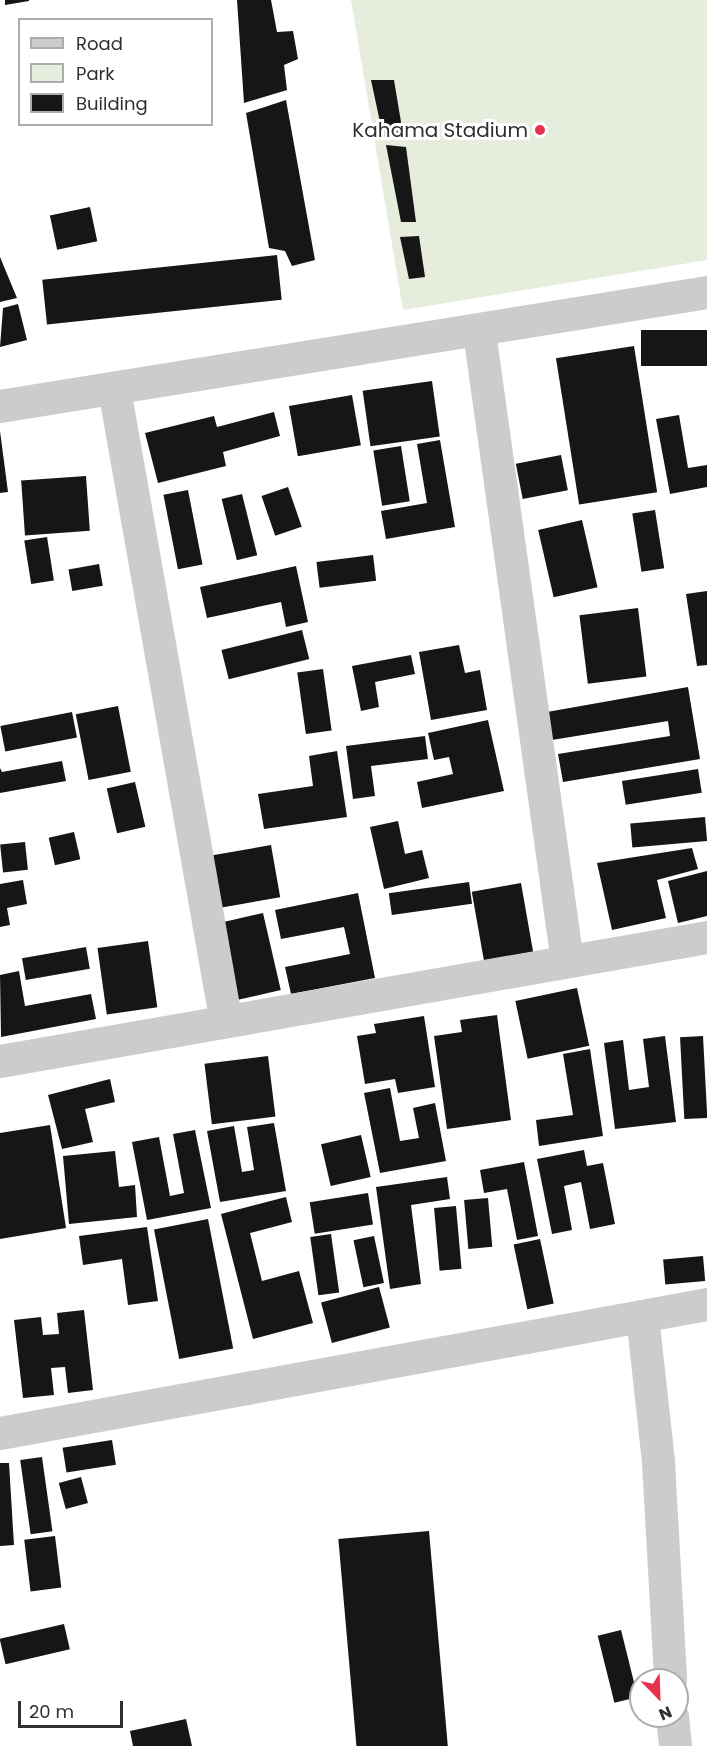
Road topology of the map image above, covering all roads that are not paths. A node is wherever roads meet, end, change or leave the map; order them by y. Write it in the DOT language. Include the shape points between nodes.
graph roads {
  1 [pos="707,292"];
  2 [pos="479,332"];
  3 [pos="114,389"];
  4 [pos="0,406"];
  5 [pos="707,937"];
  6 [pos="567,962"];
  7 [pos="225,1017"];
  8 [pos="0,1061"];
  9 [pos="707,1304"];
  10 [pos="642,1316"];
  11 [pos="0,1433"];
  12 [pos="669,1668"];
  13 [pos="673,1728"];
  14 [pos="675,1746"];
  1 -- 2 [label="street"];
  2 -- 3 [label="street"];
  2 -- 6 [label="street"];
  3 -- 4 [label="street"];
  3 -- 7 [label="street"];
  5 -- 6 [label="street"];
  6 -- 7 [label="street"];
  7 -- 8 [label="street"];
  9 -- 10 [label="street"];
  10 -- 11 [label="street"];
  10 -- 12 [label="street" via="658,1462"];
  13 -- 14 [label="street"];
}
